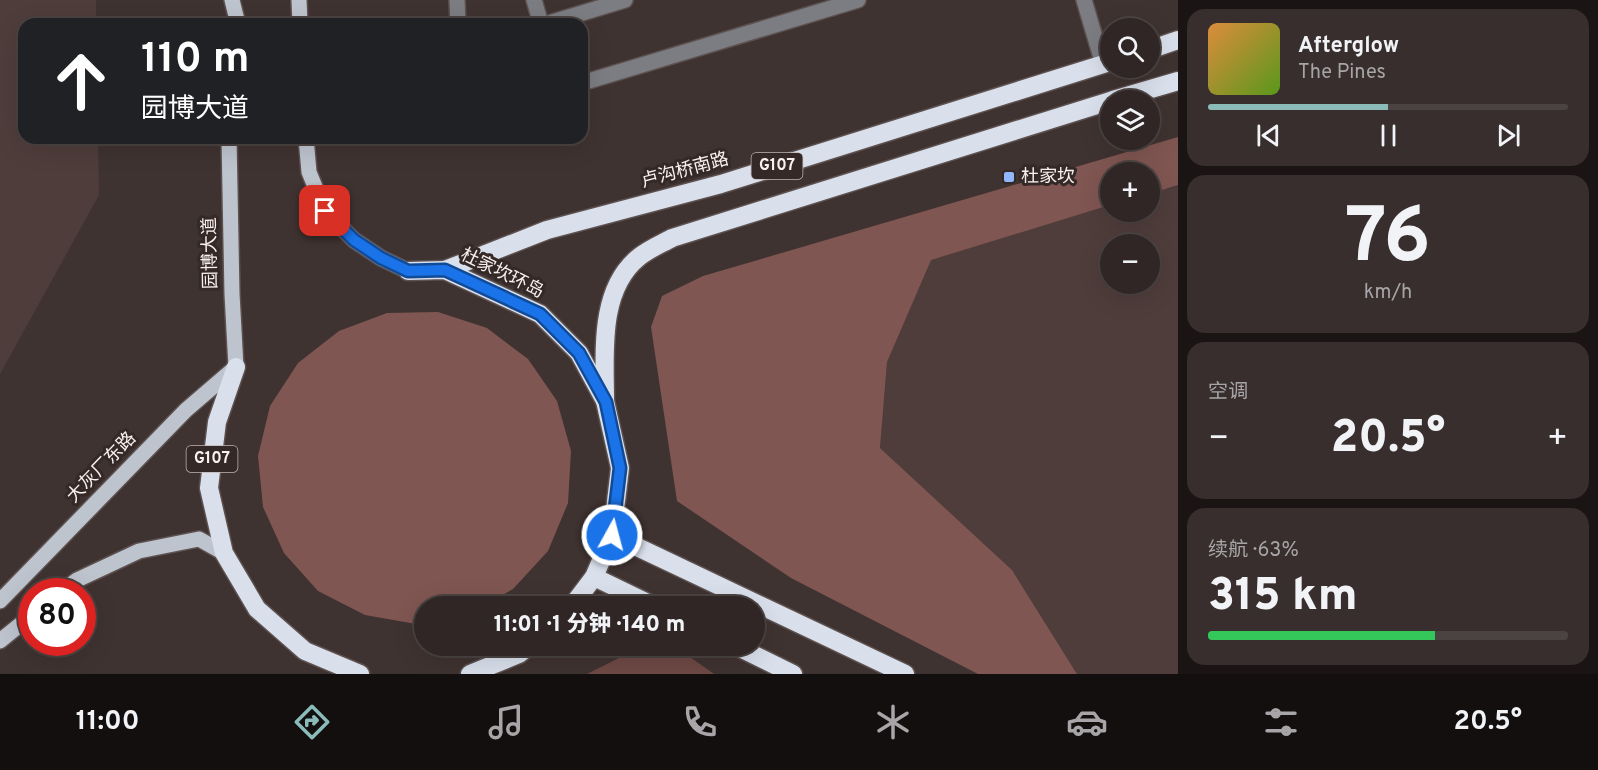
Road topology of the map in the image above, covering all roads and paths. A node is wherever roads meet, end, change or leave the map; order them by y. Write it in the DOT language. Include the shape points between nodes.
graph roads {
  1 [pos="226,0"];
  2 [pos="232,0"];
  3 [pos="299,0"];
  4 [pos="457,0"];
  5 [pos="534,0"];
  6 [pos="625,0"];
  7 [pos="858,0"];
  8 [pos="1084,0"];
  9 [pos="227,18"];
  10 [pos="236,18"];
  11 [pos="300,18"];
  12 [pos="458,18"];
  13 [pos="539,18"];
  14 [pos="566,18"];
  15 [pos="1178,40"];
  16 [pos="1100,44"];
  17 [pos="1160,46"];
  18 [pos="1100,65"];
  19 [pos="588,81"];
  20 [pos="1178,81"];
  21 [pos="1148,90"];
  22 [pos="1100,105"];
  23 [pos="229,144"];
  24 [pos="307,144"];
  25 [pos="445,270"];
  26 [pos="408,271"];
  27 [pos="236,367"];
  28 [pos="606,402"];
  29 [pos="612,535"];
  30 [pos="224,554"];
  31 [pos="594,577"];
  32 [pos="80,578"];
  33 [pos="580,596"];
  34 [pos="633,596"];
  35 [pos="0,601"];
  36 [pos="18,626"];
  37 [pos="0,641"];
  38 [pos="514,656"];
  39 [pos="756,656"];
  40 [pos="360,674"];
  41 [pos="470,674"];
  42 [pos="793,674"];
  43 [pos="905,674"];
  1 -- 9 [label="main road"];
  2 -- 10 [label="main road"];
  3 -- 11 [label="main road"];
  4 -- 12 [label="lane"];
  5 -- 13 [label="lane"];
  6 -- 14 [label="lane"];
  7 -- 19 [label="lane"];
  8 -- 16 [label="lane"];
  15 -- 17 [label="highway"];
  18 -- 25 [label="highway, 卢沟桥南路 / G107" via="721,184 547,231"];
  20 -- 21 [label="highway, G107"];
  22 -- 28 [label="highway, G107" via="672,238 640,256 624,274 612,300 606,328"];
  23 -- 27 [label="main road, 园博大道"];
  24 -- 26 [label="main road" via="309,172 325,211 354,240"];
  25 -- 26 [label="highway, 杜家坎环岛 / G107"];
  25 -- 28 [label="highway, 杜家坎环岛 / G107" via="540,314 579,353"];
  27 -- 30 [label="highway, G107" via="217,422 209,488"];
  27 -- 35 [label="main road, 大灰厂东路" via="186,410"];
  28 -- 29 [label="highway, 杜家坎环岛 / G107" via="620,468"];
  29 -- 31 [label="highway, 杜家坎环岛 / G107"];
  29 -- 43 [label="highway"];
  30 -- 32 [label="main road" via="199,539 139,551"];
  30 -- 40 [label="highway, G107" via="257,609 306,651"];
  31 -- 33 [label="highway, 杜家坎环岛 / G107"];
  31 -- 34 [label="highway"];
  36 -- 37 [label="main road"];
  38 -- 41 [label="highway"];
  39 -- 42 [label="highway"];
}
